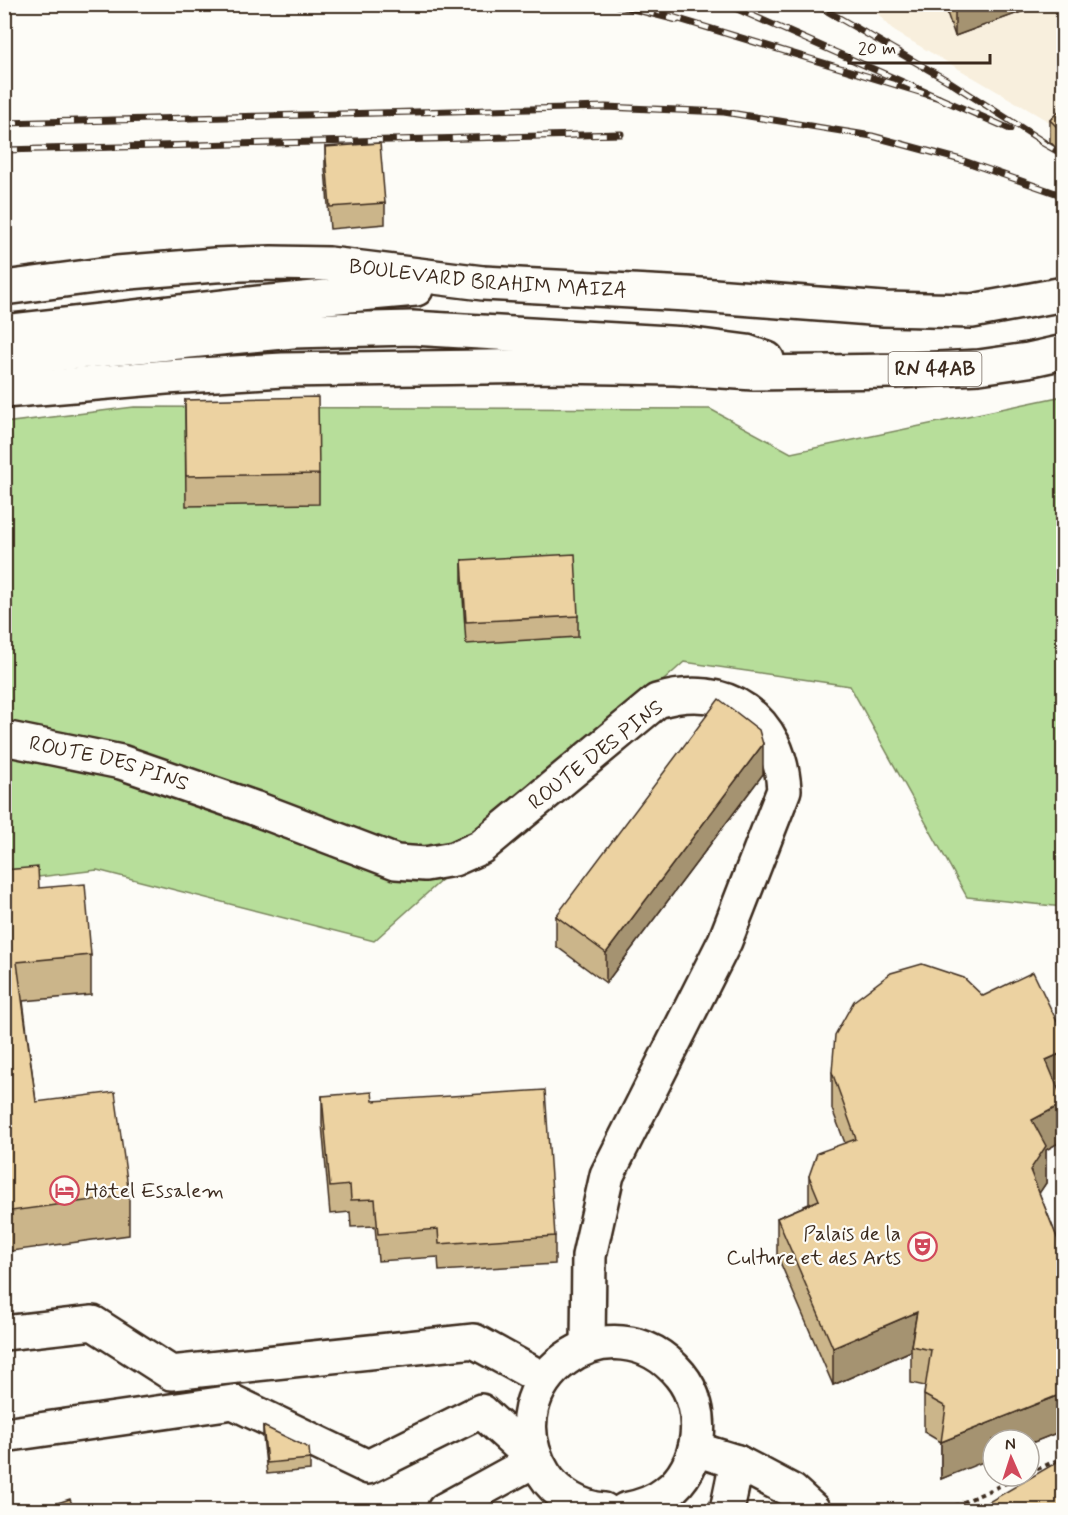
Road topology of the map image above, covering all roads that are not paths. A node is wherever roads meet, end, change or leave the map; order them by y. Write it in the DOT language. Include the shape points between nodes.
graph roads {
  1 [pos="483,283"];
  2 [pos="4,288"];
  3 [pos="1064,294"];
  4 [pos="4,332"];
  5 [pos="1064,352"];
  6 [pos="4,359"];
  7 [pos="805,374"];
  8 [pos="4,391"];
  9 [pos="4,738"];
  10 [pos="4,1333"];
  11 [pos="588,1346"];
  12 [pos="171,1373"];
  13 [pos="543,1379"];
  14 [pos="233,1402"];
  15 [pos="4,1436"];
  16 [pos="695,1449"];
  17 [pos="535,1460"];
  18 [pos="737,1462"];
  19 [pos="444,1510"];
  20 [pos="604,1510"];
  21 [pos="624,1510"];
  22 [pos="728,1510"];
  23 [pos="813,1510"];
  1 -- 2 [label="main road, BOULEVARD BRAHIM MAIZA" via="329,264 272,263 117,273"];
  1 -- 3 [label="main road, BOULEVARD BRAHIM MAIZA" via="884,309 972,311"];
  1 -- 4 [label="main road"];
  5 -- 7 [label="main road, RN 44AB" via="979,367"];
  6 -- 7 [label="main road" via="292,331 412,328 717,347 747,352"];
  7 -- 8 [label="main road" via="612,366 283,370"];
  9 -- 11 [label="main road, ROUTE DES PINS" via="122,762 396,862 425,864 454,859 481,847 657,700 697,694 727,701 753,717 777,749 784,790 726,941 607,1175 589,1256"];
  10 -- 12 [label="main road" via="93,1323"];
  11 -- 13 [label="main road" via="563,1359"];
  11 -- 16 [label="main road" via="613,1342 639,1347 662,1358 681,1376 693,1398 698,1424"];
  12 -- 13 [label="main road" via="474,1341"];
  12 -- 14 [label="main road"];
  13 -- 17 [label="main road" via="531,1404 528,1432"];
  14 -- 15 [label="main road"];
  14 -- 17 [label="main road" via="368,1467 481,1411"];
  16 -- 18 [label="main road"];
  16 -- 21 [label="main road" via="685,1473 667,1493 645,1506"];
  17 -- 19 [label="main road"];
  17 -- 20 [label="main road" via="549,1482 568,1499"];
  18 -- 22 [label="main road"];
  18 -- 23 [label="main road" via="792,1491"];
}
